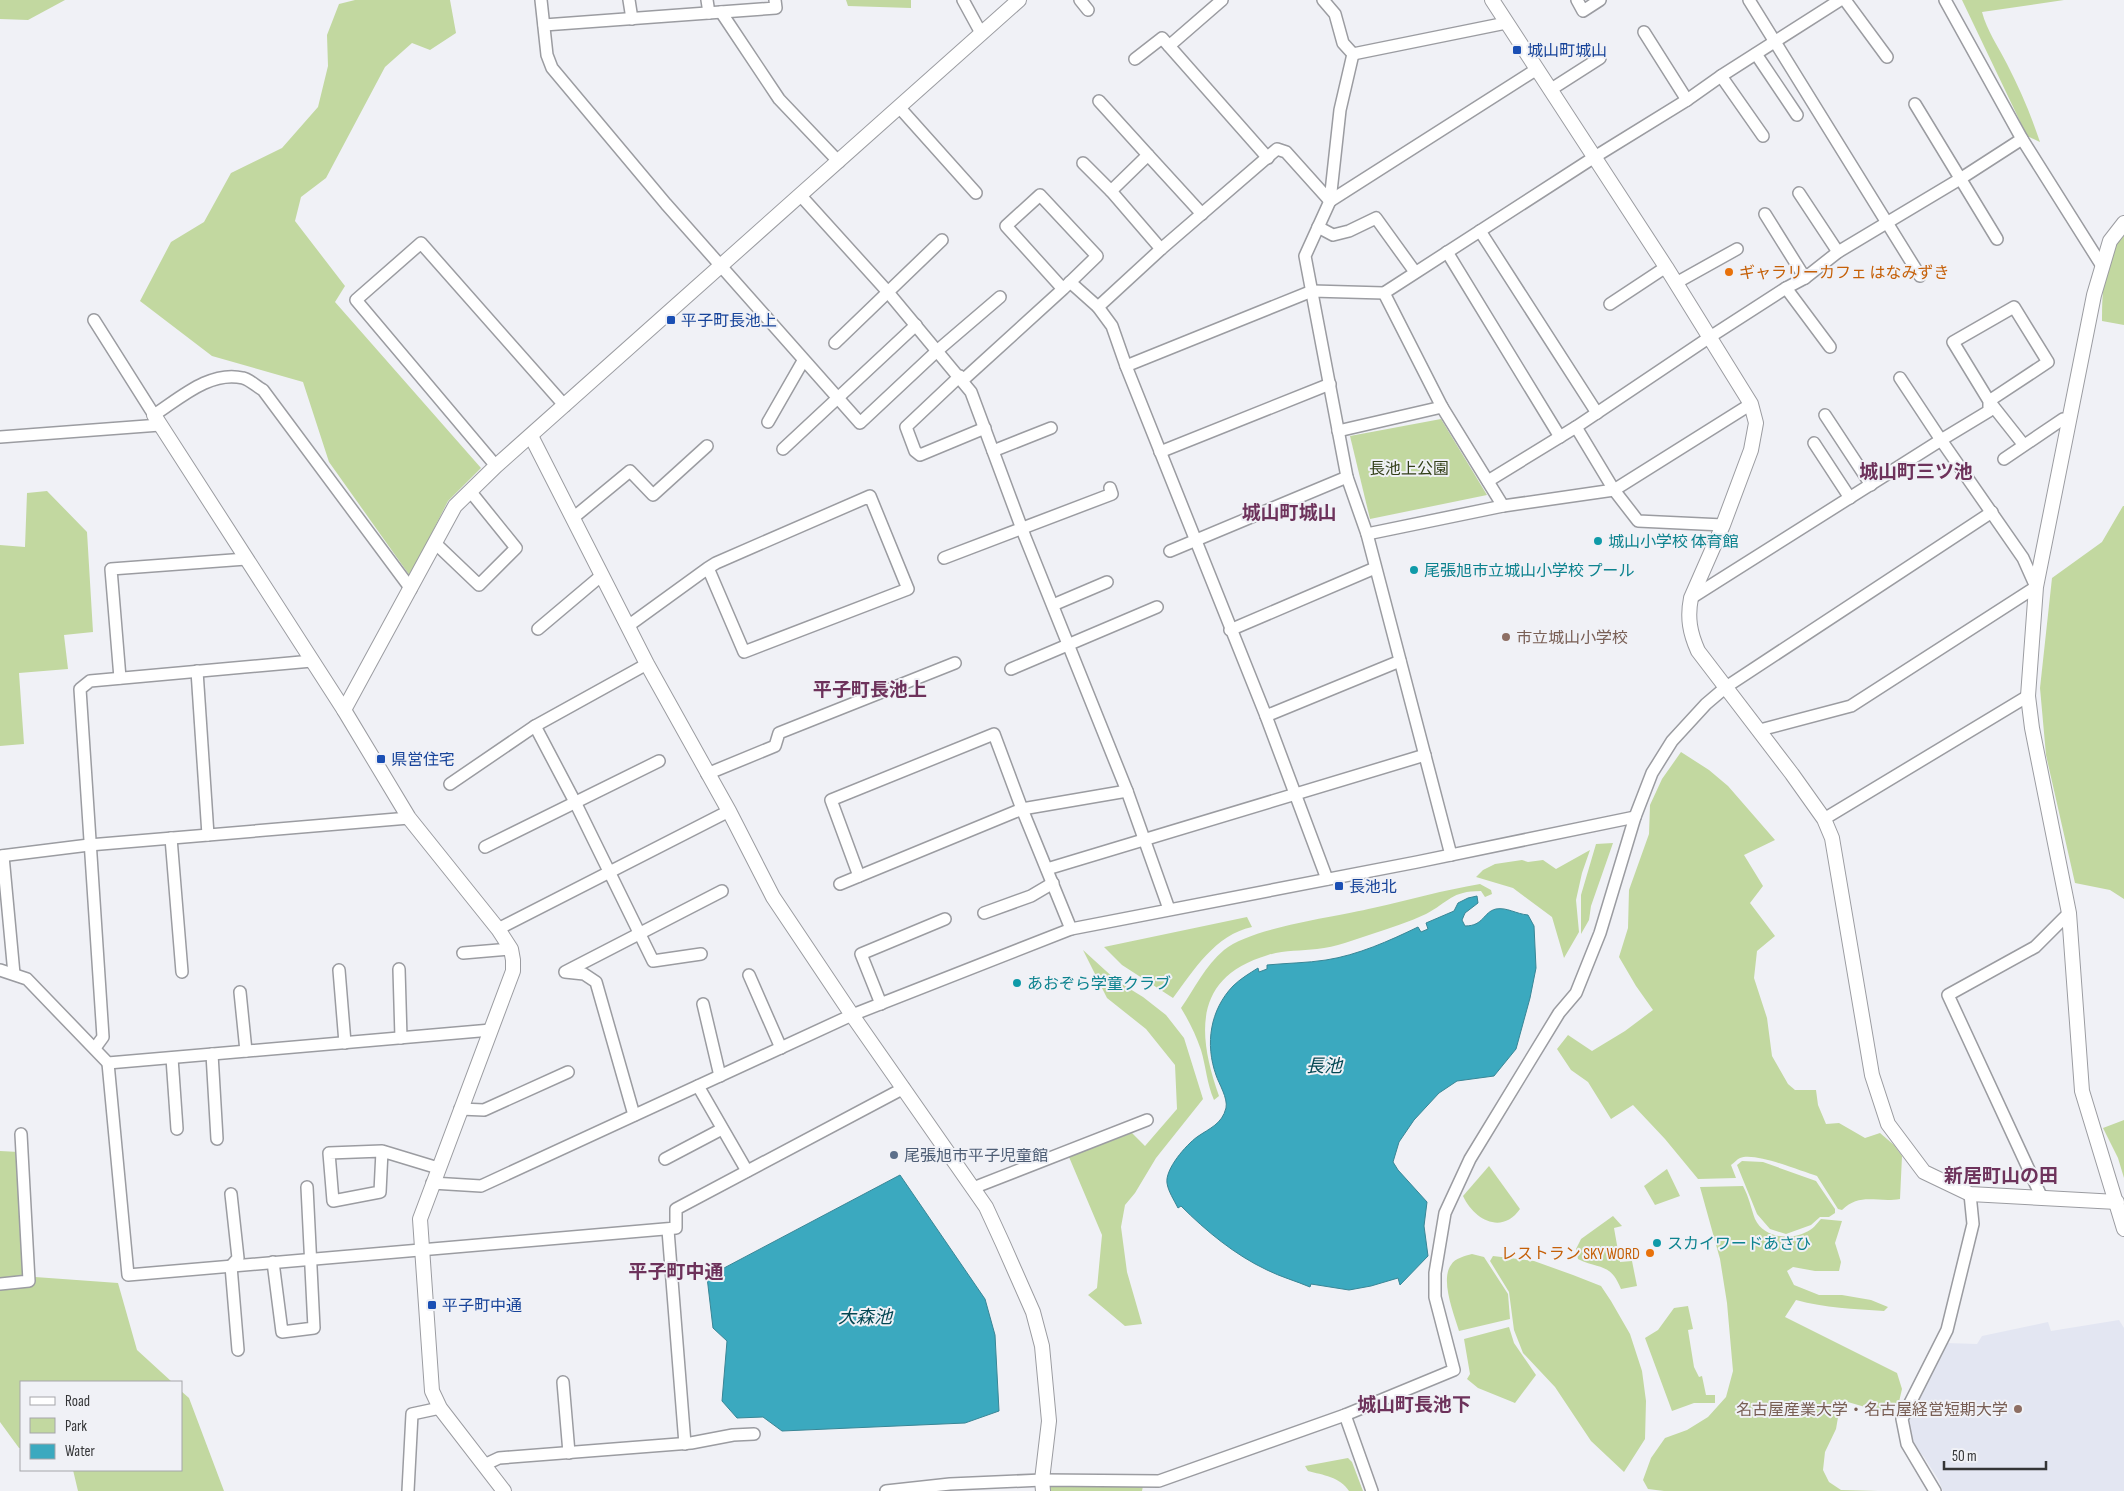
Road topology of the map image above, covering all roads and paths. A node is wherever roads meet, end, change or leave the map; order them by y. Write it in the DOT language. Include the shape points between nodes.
graph roads {
  1 [pos="541,0"];
  2 [pos="630,0"];
  3 [pos="707,0"];
  4 [pos="775,0"];
  5 [pos="963,0"];
  6 [pos="1019,0"];
  7 [pos="1080,0"];
  8 [pos="1222,0"];
  9 [pos="1323,0"];
  10 [pos="1492,0"];
  11 [pos="1577,0"];
  12 [pos="1600,0"];
  13 [pos="1749,0"];
  14 [pos="1840,0"];
  15 [pos="1845,0"];
  16 [pos="1945,0"];
  17 [pos="1088,10"];
  18 [pos="715,13"];
  19 [pos="632,19"];
  20 [pos="1506,23"];
  21 [pos="544,25"];
  22 [pos="1644,32"];
  23 [pos="981,33"];
  24 [pos="1776,41"];
  25 [pos="1169,46"];
  26 [pos="1353,54"];
  27 [pos="1756,54"];
  28 [pos="1887,57"];
  29 [pos="1600,58"];
  30 [pos="1135,59"];
  31 [pos="1537,69"];
  32 [pos="1720,76"];
  33 [pos="1550,90"];
  34 [pos="1686,100"];
  35 [pos="1099,101"];
  36 [pos="1915,104"];
  37 [pos="899,107"];
  38 [pos="1797,115"];
  39 [pos="1763,136"];
  40 [pos="2022,138"];
  41 [pos="1148,155"];
  42 [pos="1268,158"];
  43 [pos="1593,158"];
  44 [pos="839,162"];
  45 [pos="1083,163"];
  46 [pos="1960,179"];
  47 [pos="1111,191"];
  48 [pos="976,193"];
  49 [pos="1799,193"];
  50 [pos="801,196"];
  51 [pos="1330,200"];
  52 [pos="1202,214"];
  53 [pos="1765,214"];
  54 [pos="1888,223"];
  55 [pos="2124,223"];
  56 [pos="1318,227"];
  57 [pos="1480,231"];
  58 [pos="1997,239"];
  59 [pos="942,240"];
  60 [pos="1161,249"];
  61 [pos="1737,249"];
  62 [pos="1448,252"];
  63 [pos="1838,252"];
  64 [pos="720,266"];
  65 [pos="2102,266"];
  66 [pos="1666,267"];
  67 [pos="1415,272"];
  68 [pos="1920,276"];
  69 [pos="1805,278"];
  70 [pos="1676,283"];
  71 [pos="1067,286"];
  72 [pos="1786,288"];
  73 [pos="887,291"];
  74 [pos="1312,291"];
  75 [pos="1384,293"];
  76 [pos="1000,297"];
  77 [pos="1610,304"];
  78 [pos="1098,308"];
  79 [pos="94,320"];
  80 [pos="916,325"];
  81 [pos="1710,336"];
  82 [pos="835,343"];
  83 [pos="1830,347"];
  84 [pos="938,350"];
  85 [pos="803,361"];
  86 [pos="1126,366"];
  87 [pos="961,378"];
  88 [pos="1900,378"];
  89 [pos="1330,384"];
  90 [pos="837,398"];
  91 [pos="1989,401"];
  92 [pos="1751,404"];
  93 [pos="564,406"];
  94 [pos="1442,407"];
  95 [pos="1597,414"];
  96 [pos="1825,415"];
  97 [pos="157,420"];
  98 [pos="768,422"];
  99 [pos="2069,422"];
  100 [pos="984,428"];
  101 [pos="1051,428"];
  102 [pos="1576,428"];
  103 [pos="1338,431"];
  104 [pos="531,436"];
  105 [pos="0,437"];
  106 [pos="1560,437"];
  107 [pos="1941,440"];
  108 [pos="1814,443"];
  109 [pos="2023,444"];
  110 [pos="707,446"];
  111 [pos="783,448"];
  112 [pos="993,451"];
  113 [pos="1160,452"];
  114 [pos="2004,459"];
  115 [pos="496,466"];
  116 [pos="1347,477"];
  117 [pos="1488,480"];
  118 [pos="1871,485"];
  119 [pos="1110,488"];
  120 [pos="1614,490"];
  121 [pos="470,491"];
  122 [pos="1850,498"];
  123 [pos="1503,506"];
  124 [pos="1992,512"];
  125 [pos="573,518"];
  126 [pos="1723,525"];
  127 [pos="1022,528"];
  128 [pos="1366,534"];
  129 [pos="1195,541"];
  130 [pos="435,543"];
  131 [pos="1170,551"];
  132 [pos="246,558"];
  133 [pos="944,558"];
  134 [pos="708,568"];
  135 [pos="1375,568"];
  136 [pos="602,575"];
  137 [pos="1107,582"];
  138 [pos="2036,587"];
  139 [pos="411,589"];
  140 [pos="1691,598"];
  141 [pos="1053,605"];
  142 [pos="1157,607"];
  143 [pos="628,626"];
  144 [pos="538,629"];
  145 [pos="1230,630"];
  146 [pos="1069,644"];
  147 [pos="312,661"];
  148 [pos="1400,661"];
  149 [pos="955,663"];
  150 [pos="647,664"];
  151 [pos="1011,669"];
  152 [pos="197,671"];
  153 [pos="120,678"];
  154 [pos="1726,687"];
  155 [pos="2028,696"];
  156 [pos="344,710"];
  157 [pos="1266,716"];
  158 [pos="534,726"];
  159 [pos="1760,730"];
  160 [pos="1425,755"];
  161 [pos="659,761"];
  162 [pos="707,774"];
  163 [pos="450,784"];
  164 [pos="1127,791"];
  165 [pos="1296,793"];
  166 [pos="575,802"];
  167 [pos="1022,809"];
  168 [pos="729,811"];
  169 [pos="1635,816"];
  170 [pos="409,818"];
  171 [pos="1824,819"];
  172 [pos="208,835"];
  173 [pos="171,838"];
  174 [pos="1145,839"];
  175 [pos="89,845"];
  176 [pos="485,847"];
  177 [pos="1451,855"];
  178 [pos="1,856"];
  179 [pos="1047,869"];
  180 [pos="608,871"];
  181 [pos="859,876"];
  182 [pos="1327,879"];
  183 [pos="1052,883"];
  184 [pos="840,884"];
  185 [pos="722,891"];
  186 [pos="1169,909"];
  187 [pos="984,913"];
  188 [pos="2069,913"];
  189 [pos="945,919"];
  190 [pos="498,929"];
  191 [pos="1071,929"];
  192 [pos="641,933"];
  193 [pos="511,949"];
  194 [pos="463,953"];
  195 [pos="701,954"];
  196 [pos="399,969"];
  197 [pos="0,970"];
  198 [pos="339,970"];
  199 [pos="182,972"];
  200 [pos="14,974"];
  201 [pos="749,974"];
  202 [pos="240,992"];
  203 [pos="703,1004"];
  204 [pos="881,1004"];
  205 [pos="852,1015"];
  206 [pos="491,1030"];
  207 [pos="401,1038"];
  208 [pos="345,1043"];
  209 [pos="95,1048"];
  210 [pos="781,1048"];
  211 [pos="246,1051"];
  212 [pos="212,1054"];
  213 [pos="172,1058"];
  214 [pos="108,1063"];
  215 [pos="568,1072"];
  216 [pos="720,1076"];
  217 [pos="698,1086"];
  218 [pos="904,1088"];
  219 [pos="460,1110"];
  220 [pos="634,1115"];
  221 [pos="1148,1120"];
  222 [pos="177,1129"];
  223 [pos="722,1129"];
  224 [pos="21,1134"];
  225 [pos="217,1139"];
  226 [pos="382,1151"];
  227 [pos="665,1159"];
  228 [pos="438,1168"];
  229 [pos="747,1171"];
  230 [pos="432,1184"];
  231 [pos="307,1187"];
  232 [pos="972,1188"];
  233 [pos="231,1194"];
  234 [pos="1970,1194"];
  235 [pos="2042,1198"];
  236 [pos="2117,1202"];
  237 [pos="2124,1229"];
  238 [pos="668,1230"];
  239 [pos="422,1249"];
  240 [pos="312,1259"];
  241 [pos="273,1262"];
  242 [pos="231,1266"];
  243 [pos="0,1284"];
  244 [pos="238,1350"];
  245 [pos="563,1382"];
  246 [pos="440,1408"];
  247 [pos="1345,1415"];
  248 [pos="754,1434"];
  249 [pos="685,1444"];
  250 [pos="569,1453"];
  251 [pos="484,1465"];
  252 [pos="1043,1485"];
  253 [pos="950,1488"];
  254 [pos="408,1491"];
  255 [pos="504,1491"];
  256 [pos="886,1491"];
  257 [pos="1372,1491"];
  258 [pos="1935,1491"];
  1 -- 21 [label="street"];
  2 -- 19 [label="street"];
  3 -- 18 [label="street"];
  4 -- 18 [label="street" via="776,8"];
  5 -- 23 [label="street"];
  6 -- 23 [label="street"];
  7 -- 17 [label="street"];
  8 -- 25 [label="street"];
  9 -- 26 [label="street" via="1335,14 1343,43"];
  10 -- 20 [label="street"];
  11 -- 12 [label="street" via="1583,10"];
  13 -- 24 [label="street"];
  14 -- 24 [label="street"];
  15 -- 28 [label="street"];
  16 -- 40 [label="street"];
  18 -- 19 [label="street"];
  18 -- 44 [label="street" via="778,99"];
  19 -- 21 [label="street"];
  20 -- 26 [label="street"];
  20 -- 31 [label="street"];
  21 -- 64 [label="street" via="547,55 552,68"];
  22 -- 34 [label="street"];
  23 -- 37 [label="street"];
  24 -- 27 [label="street"];
  24 -- 54 [label="street"];
  25 -- 30 [label="street" via="1162,38"];
  25 -- 42 [label="street"];
  26 -- 51 [label="street" via="1340,110"];
  27 -- 32 [label="street"];
  27 -- 38 [label="street"];
  29 -- 33 [label="street"];
  31 -- 33 [label="street"];
  31 -- 51 [label="street"];
  32 -- 34 [label="street"];
  32 -- 39 [label="street"];
  33 -- 43 [label="street"];
  34 -- 43 [label="street"];
  35 -- 41 [label="street"];
  36 -- 46 [label="street"];
  37 -- 44 [label="street"];
  37 -- 48 [label="street"];
  40 -- 46 [label="street"];
  40 -- 65 [label="street"];
  41 -- 47 [label="street"];
  41 -- 52 [label="street"];
  42 -- 51 [label="street" via="1277,149 1286,152"];
  42 -- 52 [label="street"];
  43 -- 57 [label="street"];
  43 -- 66 [label="street"];
  44 -- 50 [label="street"];
  45 -- 47 [label="street"];
  46 -- 54 [label="street"];
  46 -- 58 [label="street"];
  47 -- 60 [label="street"];
  49 -- 63 [label="street"];
  50 -- 64 [label="street"];
  50 -- 73 [label="street"];
  51 -- 56 [label="street"];
  52 -- 60 [label="street"];
  53 -- 69 [label="street"];
  54 -- 63 [label="street"];
  54 -- 68 [label="street"];
  55 -- 65 [label="street" via="2110,241"];
  56 -- 67 [label="street" via="1333,235 1376,218"];
  56 -- 74 [label="street" via="1305,256"];
  57 -- 62 [label="street"];
  57 -- 95 [label="street"];
  59 -- 73 [label="street"];
  60 -- 78 [label="street"];
  61 -- 70 [label="street"];
  62 -- 67 [label="street"];
  62 -- 106 [label="street"];
  63 -- 69 [label="street"];
  64 -- 85 [label="street"];
  64 -- 93 [label="street"];
  65 -- 99 [label="street"];
  66 -- 70 [label="street"];
  66 -- 77 [label="street"];
  67 -- 75 [label="street"];
  69 -- 72 [label="street"];
  70 -- 81 [label="street"];
  71 -- 71 [label="street" via="1097,256 1040,195 1006,226"];
  71 -- 78 [label="street"];
  71 -- 87 [label="street"];
  72 -- 81 [label="street"];
  72 -- 83 [label="street"];
  73 -- 80 [label="street"];
  73 -- 82 [label="street"];
  74 -- 75 [label="street"];
  74 -- 86 [label="street"];
  74 -- 89 [label="street"];
  75 -- 94 [label="street"];
  76 -- 84 [label="street"];
  78 -- 86 [label="street" via="1112,326"];
  79 -- 97 [label="street"];
  80 -- 84 [label="street"];
  80 -- 90 [label="street"];
  81 -- 92 [label="street"];
  81 -- 95 [label="street"];
  84 -- 87 [label="street"];
  84 -- 90 [label="street" via="860,423"];
  85 -- 90 [label="street"];
  85 -- 98 [label="street"];
  86 -- 113 [label="street"];
  87 -- 100 [label="street" via="971,392"];
  87 -- 100 [label="street" via="906,427 915,452 920,455"];
  88 -- 107 [label="street"];
  89 -- 103 [label="street"];
  89 -- 113 [label="street"];
  90 -- 111 [label="street"];
  91 -- 91 [label="street" via="1953,342 2014,307 2048,362"];
  91 -- 107 [label="street" via="1990,411"];
  91 -- 109 [label="street"];
  92 -- 120 [label="street"];
  92 -- 126 [label="street" via="1756,423 1751,450"];
  93 -- 104 [label="street"];
  93 -- 115 [label="street" via="421,244 356,300"];
  94 -- 103 [label="street"];
  94 -- 117 [label="street"];
  95 -- 102 [label="street"];
  96 -- 118 [label="street"];
  97 -- 105 [label="street"];
  97 -- 132 [label="street"];
  97 -- 139 [label="street" via="204,383 218,378 243,378 263,390"];
  99 -- 109 [label="street" via="2063,419"];
  99 -- 138 [label="street"];
  100 -- 112 [label="street"];
  101 -- 112 [label="street"];
  102 -- 106 [label="street"];
  102 -- 120 [label="street"];
  103 -- 116 [label="street"];
  104 -- 115 [label="street"];
  104 -- 125 [label="street"];
  106 -- 117 [label="street"];
  107 -- 118 [label="street"];
  107 -- 124 [label="street"];
  108 -- 122 [label="street"];
  109 -- 114 [label="street"];
  110 -- 125 [label="street" via="653,495 630,471"];
  112 -- 127 [label="street"];
  113 -- 129 [label="street"];
  115 -- 121 [label="street"];
  116 -- 128 [label="street"];
  116 -- 129 [label="street"];
  117 -- 123 [label="street"];
  118 -- 122 [label="street"];
  119 -- 127 [label="street" via="1112,494"];
  120 -- 123 [label="street"];
  120 -- 126 [label="street" via="1638,521"];
  121 -- 130 [label="street" via="455,506"];
  121 -- 130 [label="street" via="516,548 479,585"];
  122 -- 140 [label="street"];
  123 -- 128 [label="street"];
  124 -- 138 [label="street" via="2023,558"];
  124 -- 154 [label="street"];
  125 -- 136 [label="street"];
  126 -- 140 [label="street"];
  127 -- 133 [label="street"];
  127 -- 141 [label="street"];
  128 -- 135 [label="street"];
  129 -- 131 [label="street"];
  129 -- 145 [label="street"];
  130 -- 139 [label="street"];
  132 -- 147 [label="street"];
  132 -- 153 [label="street" via="112,569"];
  134 -- 134 [label="street" via="870,496 908,589 744,652"];
  134 -- 143 [label="street"];
  135 -- 145 [label="street"];
  135 -- 148 [label="street"];
  136 -- 143 [label="street"];
  136 -- 144 [label="street"];
  137 -- 141 [label="street"];
  138 -- 155 [label="street"];
  138 -- 159 [label="street" via="1850,706"];
  139 -- 156 [label="street"];
  140 -- 154 [label="street" via="1688,618 1692,636 1698,651"];
  141 -- 146 [label="street"];
  142 -- 146 [label="street"];
  143 -- 150 [label="street"];
  145 -- 157 [label="street"];
  146 -- 151 [label="street"];
  146 -- 164 [label="street"];
  147 -- 152 [label="street"];
  147 -- 156 [label="street"];
  148 -- 157 [label="street"];
  148 -- 160 [label="street"];
  149 -- 162 [label="street" via="780,732 775,746"];
  150 -- 158 [label="street"];
  150 -- 162 [label="street"];
  152 -- 153 [label="street"];
  152 -- 172 [label="street"];
  153 -- 175 [label="street" via="90,681 80,689"];
  154 -- 159 [label="street"];
  154 -- 169 [label="street" via="1672,741 1652,774"];
  155 -- 171 [label="street"];
  155 -- 188 [label="street"];
  156 -- 170 [label="street"];
  157 -- 165 [label="street"];
  158 -- 163 [label="street"];
  158 -- 166 [label="street"];
  159 -- 171 [label="street"];
  160 -- 165 [label="street"];
  160 -- 177 [label="street"];
  161 -- 166 [label="street"];
  162 -- 168 [label="street"];
  164 -- 167 [label="street"];
  164 -- 174 [label="street"];
  165 -- 174 [label="street"];
  165 -- 182 [label="street"];
  166 -- 176 [label="street"];
  166 -- 180 [label="street"];
  167 -- 179 [label="street"];
  167 -- 181 [label="street"];
  167 -- 181 [label="street" via="994,734 840,796 832,800"];
  168 -- 180 [label="street"];
  168 -- 205 [label="street" via="773,897"];
  169 -- 177 [label="street"];
  169 -- 247 [label="street" via="1600,933 1576,993 1558,1013 1470,1159 1445,1213 1435,1273 1435,1297 1454,1370"];
  170 -- 172 [label="street"];
  170 -- 190 [label="street"];
  171 -- 234 [label="street" via="1832,838 1872,1075 1888,1124 1924,1172"];
  172 -- 173 [label="street"];
  173 -- 175 [label="street"];
  173 -- 199 [label="street"];
  174 -- 179 [label="street"];
  174 -- 186 [label="street"];
  175 -- 178 [label="street"];
  175 -- 209 [label="street" via="102,1037"];
  177 -- 182 [label="street"];
  178 -- 200 [label="street"];
  179 -- 183 [label="street"];
  180 -- 190 [label="street"];
  180 -- 192 [label="street"];
  181 -- 184 [label="street"];
  182 -- 186 [label="street"];
  183 -- 187 [label="street" via="1031,896"];
  183 -- 191 [label="street"];
  185 -- 192 [label="street"];
  186 -- 191 [label="street"];
  188 -- 235 [label="street" via="2035,947 1948,995"];
  188 -- 236 [label="street" via="2082,1091"];
  189 -- 204 [label="street" via="861,954"];
  190 -- 193 [label="street"];
  191 -- 204 [label="street"];
  192 -- 195 [label="street" via="653,961"];
  192 -- 220 [label="street" via="565,972 584,974 596,982"];
  193 -- 194 [label="street"];
  193 -- 206 [label="street" via="513,971"];
  196 -- 207 [label="street"];
  197 -- 200 [label="street"];
  198 -- 208 [label="street"];
  200 -- 209 [label="street" via="26,979"];
  201 -- 210 [label="street"];
  202 -- 211 [label="street"];
  203 -- 216 [label="street"];
  204 -- 205 [label="street"];
  205 -- 210 [label="street"];
  205 -- 218 [label="street"];
  206 -- 207 [label="street"];
  206 -- 219 [label="street"];
  207 -- 208 [label="street"];
  208 -- 211 [label="street"];
  209 -- 214 [label="street"];
  210 -- 216 [label="street"];
  211 -- 212 [label="street"];
  212 -- 213 [label="street"];
  212 -- 225 [label="street"];
  213 -- 214 [label="street"];
  213 -- 222 [label="street"];
  214 -- 242 [label="street" via="128,1275"];
  215 -- 219 [label="street" via="484,1110"];
  216 -- 217 [label="street"];
  217 -- 220 [label="street"];
  217 -- 223 [label="street"];
  218 -- 229 [label="street"];
  218 -- 232 [label="street"];
  219 -- 228 [label="street"];
  220 -- 230 [label="street" via="481,1186"];
  221 -- 232 [label="street"];
  223 -- 227 [label="street"];
  223 -- 229 [label="street"];
  224 -- 243 [label="street" via="29,1281"];
  226 -- 226 [label="street" via="329,1153 333,1201 380,1192"];
  226 -- 228 [label="street"];
  228 -- 230 [label="street"];
  229 -- 238 [label="street" via="676,1209 676,1228"];
  230 -- 239 [label="street" via="420,1219"];
  231 -- 240 [label="street"];
  232 -- 252 [label="street" via="986,1208 1018,1276 1033,1312 1042,1346 1049,1421"];
  233 -- 242 [label="street" via="238,1258"];
  234 -- 235 [label="street"];
  234 -- 258 [label="street" via="1973,1224 1947,1330 1902,1419 1907,1444"];
  235 -- 236 [label="street"];
  236 -- 237 [label="street"];
  238 -- 239 [label="street"];
  238 -- 249 [label="street"];
  239 -- 240 [label="street"];
  239 -- 246 [label="street" via="432,1391"];
  240 -- 241 [label="street"];
  240 -- 241 [label="street" via="314,1328 282,1332"];
  241 -- 242 [label="street"];
  242 -- 244 [label="street"];
  245 -- 250 [label="street"];
  246 -- 251 [label="street"];
  246 -- 254 [label="street" via="412,1414"];
  247 -- 252 [label="street" via="1159,1481"];
  247 -- 257 [label="street"];
  248 -- 249 [label="street"];
  249 -- 250 [label="street"];
  250 -- 251 [label="street" via="499,1458"];
  251 -- 255 [label="street"];
  252 -- 253 [label="street"];
  253 -- 256 [label="street"];
}
